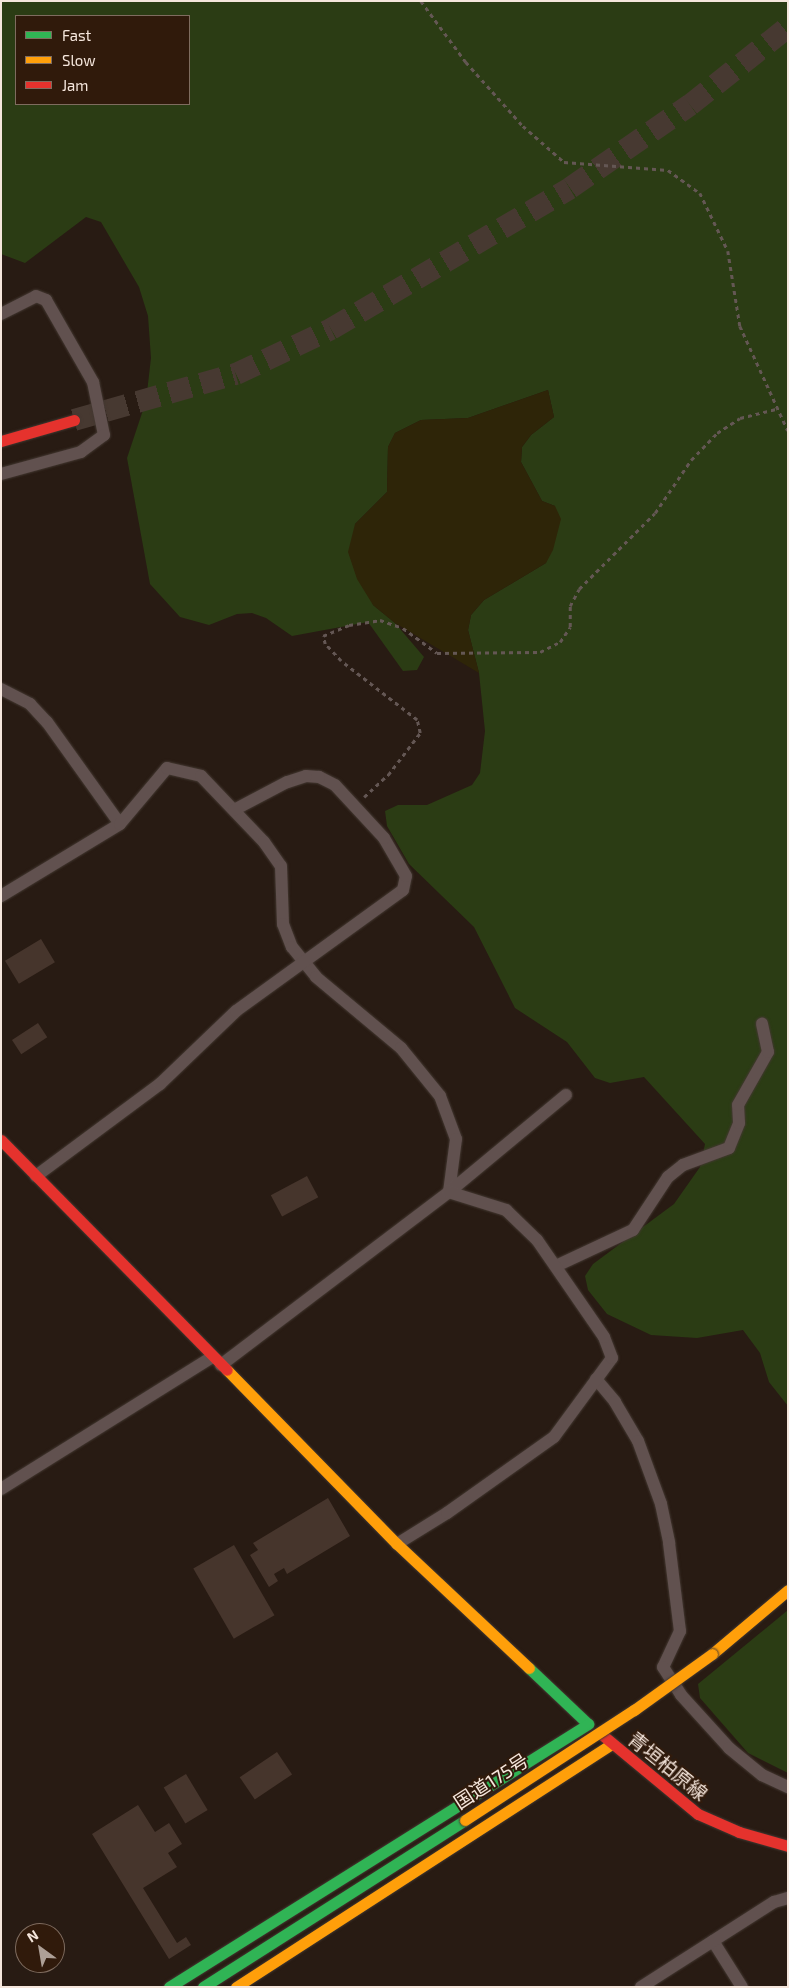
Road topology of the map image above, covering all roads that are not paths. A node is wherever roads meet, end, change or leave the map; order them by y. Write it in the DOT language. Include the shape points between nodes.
graph roads {
  1 [pos="1,314"];
  2 [pos="74,420"];
  3 [pos="1,441"];
  4 [pos="1,474"];
  5 [pos="1,689"];
  6 [pos="234,810"];
  7 [pos="120,824"];
  8 [pos="1,896"];
  9 [pos="304,961"];
  10 [pos="762,1024"];
  11 [pos="566,1095"];
  12 [pos="1,1140"];
  13 [pos="36,1176"];
  14 [pos="449,1192"];
  15 [pos="556,1266"];
  16 [pos="216,1361"];
  17 [pos="596,1379"];
  18 [pos="1,1489"];
  19 [pos="397,1544"];
  20 [pos="788,1590"];
  21 [pos="588,1724"];
  22 [pos="612,1744"];
  23 [pos="788,1787"];
  24 [pos="788,1846"];
  25 [pos="788,1898"];
  26 [pos="713,1940"];
  27 [pos="169,1987"];
  28 [pos="203,1987"];
  29 [pos="236,1987"];
  30 [pos="641,1987"];
  31 [pos="742,1987"];
  1 -- 4 [label="street" via="36,296 46,300 93,382 104,435 81,452"];
  2 -- 3 [label="main road"];
  5 -- 7 [label="street" via="30,704 47,722"];
  6 -- 7 [label="street" via="201,776 167,768"];
  6 -- 9 [label="street" via="281,866 283,924 292,946"];
  6 -- 9 [label="street" via="287,782 306,776 319,777 335,785 398,858 406,876 402,890"];
  7 -- 8 [label="street"];
  9 -- 13 [label="street" via="236,1011 160,1084"];
  9 -- 14 [label="street" via="316,977 401,1048 429,1078 440,1096 456,1139"];
  10 -- 15 [label="street" via="768,1052 738,1105 739,1123 729,1148 683,1165 668,1177 633,1230"];
  11 -- 14 [label="street"];
  12 -- 13 [label="main road, 青垣柏原線"];
  13 -- 16 [label="main road, 青垣柏原線"];
  14 -- 15 [label="street" via="506,1210 537,1240"];
  14 -- 16 [label="street"];
  15 -- 17 [label="street" via="604,1337 612,1358"];
  16 -- 18 [label="street"];
  16 -- 19 [label="main road, 青垣柏原線"];
  17 -- 19 [label="street" via="554,1437 448,1513"];
  17 -- 23 [label="street" via="615,1402 638,1441 665,1523 680,1631 663,1667 681,1695 729,1748 762,1775"];
  19 -- 21 [label="main road, 青垣柏原線"];
  20 -- 28 [label="main road, 国道175号, bridge" via="712,1654 634,1710"];
  21 -- 22 [label="main road, 青垣柏原線"];
  21 -- 27 [label="main road"];
  22 -- 24 [label="main road, 青垣柏原線" via="698,1814 739,1832"];
  22 -- 29 [label="main road"];
  25 -- 26 [label="street" via="774,1902"];
  26 -- 30 [label="street"];
  26 -- 31 [label="street"];
}
